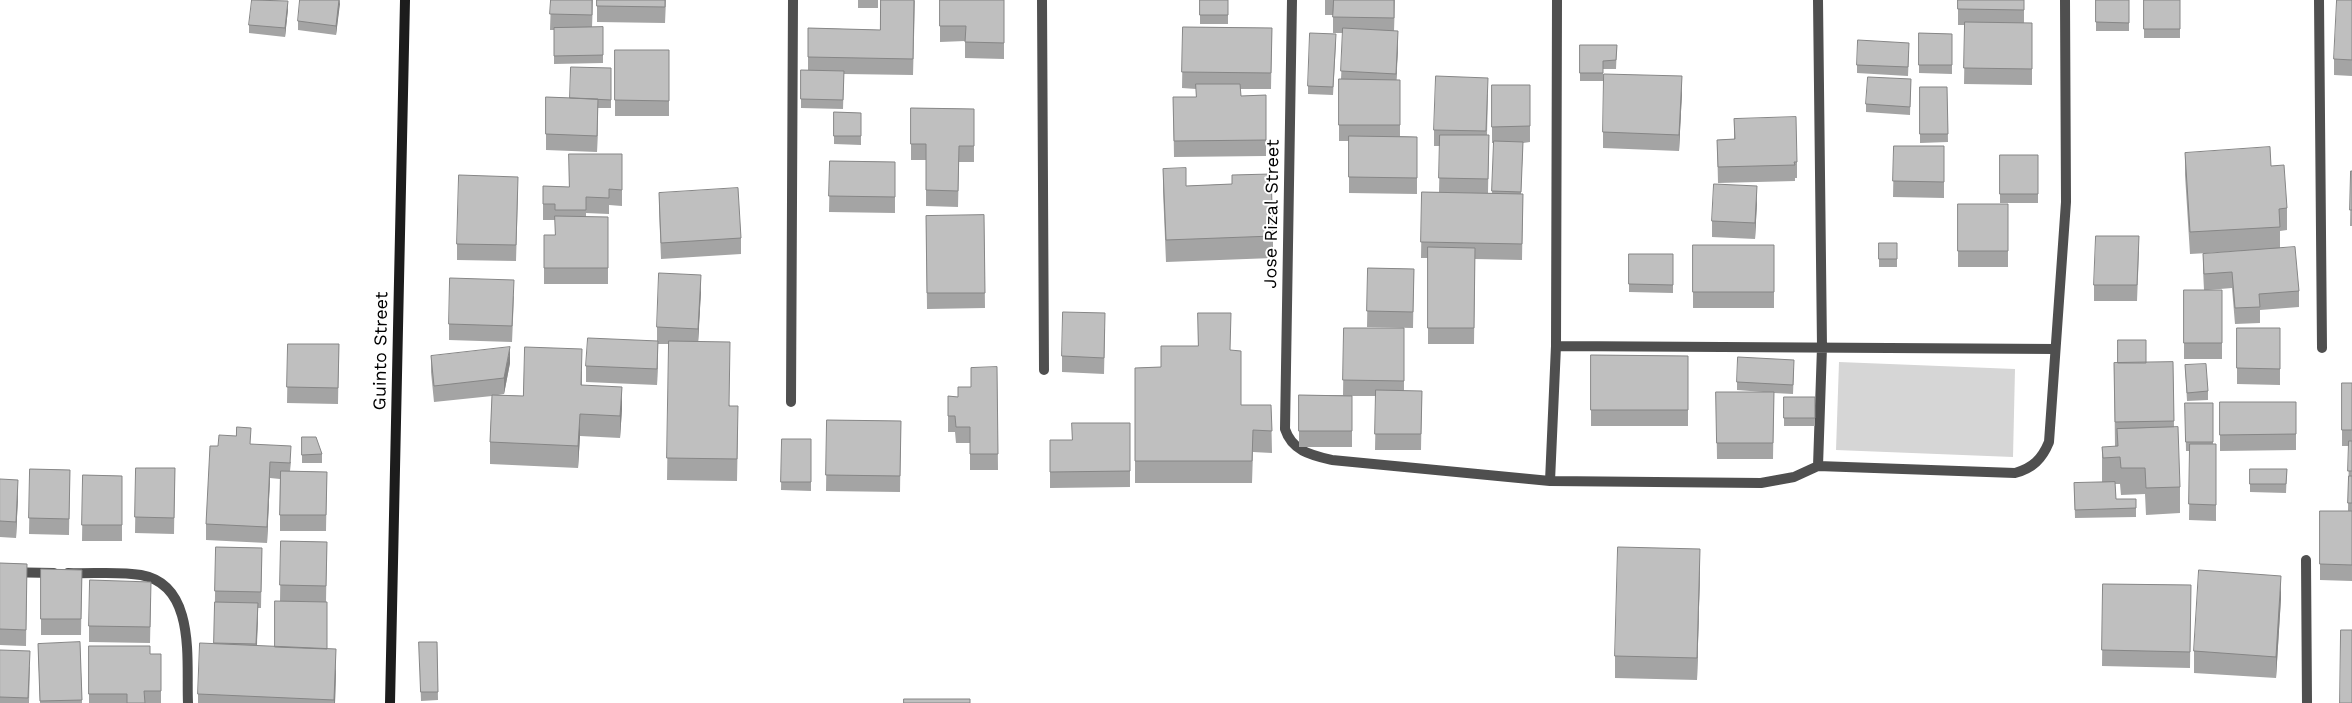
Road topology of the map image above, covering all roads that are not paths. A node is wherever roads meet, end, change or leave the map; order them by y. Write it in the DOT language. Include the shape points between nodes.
graph roads {
  1 [pos="405,0"];
  2 [pos="793,0"];
  3 [pos="1042,0"];
  4 [pos="1292,0"];
  5 [pos="1557,0"];
  6 [pos="1818,0"];
  7 [pos="2065,0"];
  8 [pos="2318,0"];
  9 [pos="1556,346"];
  10 [pos="1822,347"];
  11 [pos="2322,348"];
  12 [pos="2055,349"];
  13 [pos="1044,370"];
  14 [pos="791,402"];
  15 [pos="1818,466"];
  16 [pos="1550,480"];
  17 [pos="2306,560"];
  18 [pos="0,572"];
  19 [pos="188,703"];
  20 [pos="390,703"];
  21 [pos="2307,703"];
  1 -- 20 [label="street, Guinto Street"];
  2 -- 14 [label="street"];
  3 -- 13 [label="street"];
  4 -- 16 [label="street, Jose Rizal Street" via="1285,429 1288,440 1306,454 1332,460"];
  5 -- 9 [label="street"];
  6 -- 10 [label="street"];
  7 -- 12 [label="street" via="2066,202"];
  8 -- 11 [label="street"];
  9 -- 10 [label="street"];
  9 -- 16 [label="street"];
  10 -- 12 [label="street"];
  10 -- 15 [label="street"];
  12 -- 15 [label="street" via="2049,442 2044,454 2028,470 2015,473"];
  15 -- 16 [label="street" via="1794,477 1762,483"];
  17 -- 21 [label="street"];
  18 -- 19 [label="street" via="142,575 161,583 182,610"];
}
